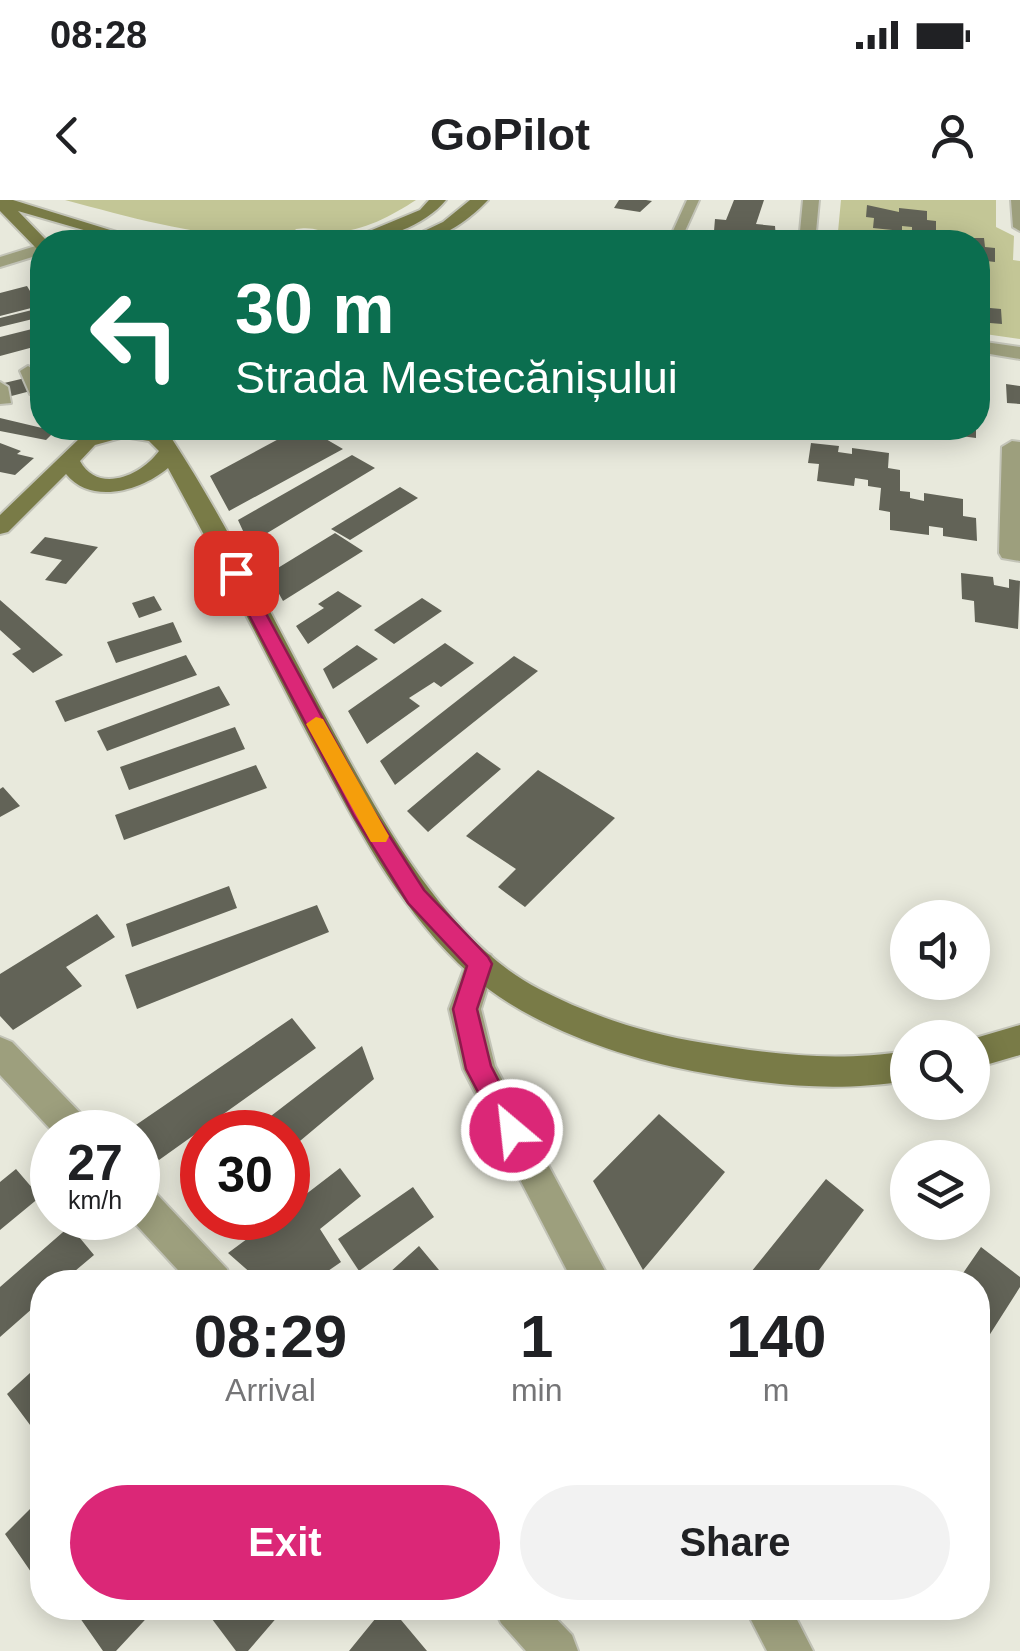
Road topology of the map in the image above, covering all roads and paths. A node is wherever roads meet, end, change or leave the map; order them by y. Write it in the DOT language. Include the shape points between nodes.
graph roads {
  1 [pos="438,200"];
  2 [pos="480,200"];
  3 [pos="692,200"];
  4 [pos="810,200"];
  5 [pos="1017,200"];
  6 [pos="0,202"];
  7 [pos="1020,227"];
  8 [pos="99,230"];
  9 [pos="382,230"];
  10 [pos="436,230"];
  11 [pos="679,230"];
  12 [pos="808,230"];
  13 [pos="30,234"];
  14 [pos="30,251"];
  15 [pos="0,262"];
  16 [pos="990,349"];
  17 [pos="1020,353"];
  18 [pos="21,373"];
  19 [pos="17,394"];
  20 [pos="86,440"];
  21 [pos="158,440"];
  22 [pos="159,440"];
  23 [pos="1020,448"];
  24 [pos="70,462"];
  25 [pos="135,481"];
  26 [pos="97,485"];
  27 [pos="200,505"];
  28 [pos="0,528"];
  29 [pos="1020,554"];
  30 [pos="480,964"];
  31 [pos="1020,1040"];
  32 [pos="990,1049"];
  33 [pos="0,1052"];
  34 [pos="890,1068"];
  35 [pos="54,1110"];
  36 [pos="160,1224"];
  37 [pos="203,1270"];
  38 [pos="587,1270"];
  39 [pos="527,1620"];
  40 [pos="773,1620"];
  41 [pos="556,1651"];
  42 [pos="790,1651"];
  1 -- 9 [label="main road" via="426,213"];
  2 -- 10 [label="main road"];
  3 -- 11 [label="lane"];
  4 -- 12 [label="street"];
  5 -- 7 [label="lane"];
  6 -- 8 [label="main road"];
  6 -- 13 [label="main road"];
  14 -- 15 [label="street"];
  16 -- 17 [label="street"];
  18 -- 19 [label="lane"];
  20 -- 24 [label="main road"];
  21 -- 25 [label="main road" via="163,464"];
  22 -- 27 [label="main road"];
  23 -- 29 [label="street" via="1012,447 1010,553"];
  24 -- 26 [label="main road" via="72,472"];
  24 -- 28 [label="main road"];
  25 -- 26 [label="main road"];
  25 -- 27 [label="main road"];
  26 -- 28 [label="main road"];
  27 -- 30 [label="main road" via="362,810 416,896"];
  30 -- 34 [label="main road" via="526,998 648,1049 792,1073"];
  30 -- 38 [label="street" via="465,1009 479,1069"];
  31 -- 32 [label="main road"];
  33 -- 35 [label="street"];
  36 -- 37 [label="street"];
  39 -- 41 [label="street"];
  40 -- 42 [label="street"];
}
